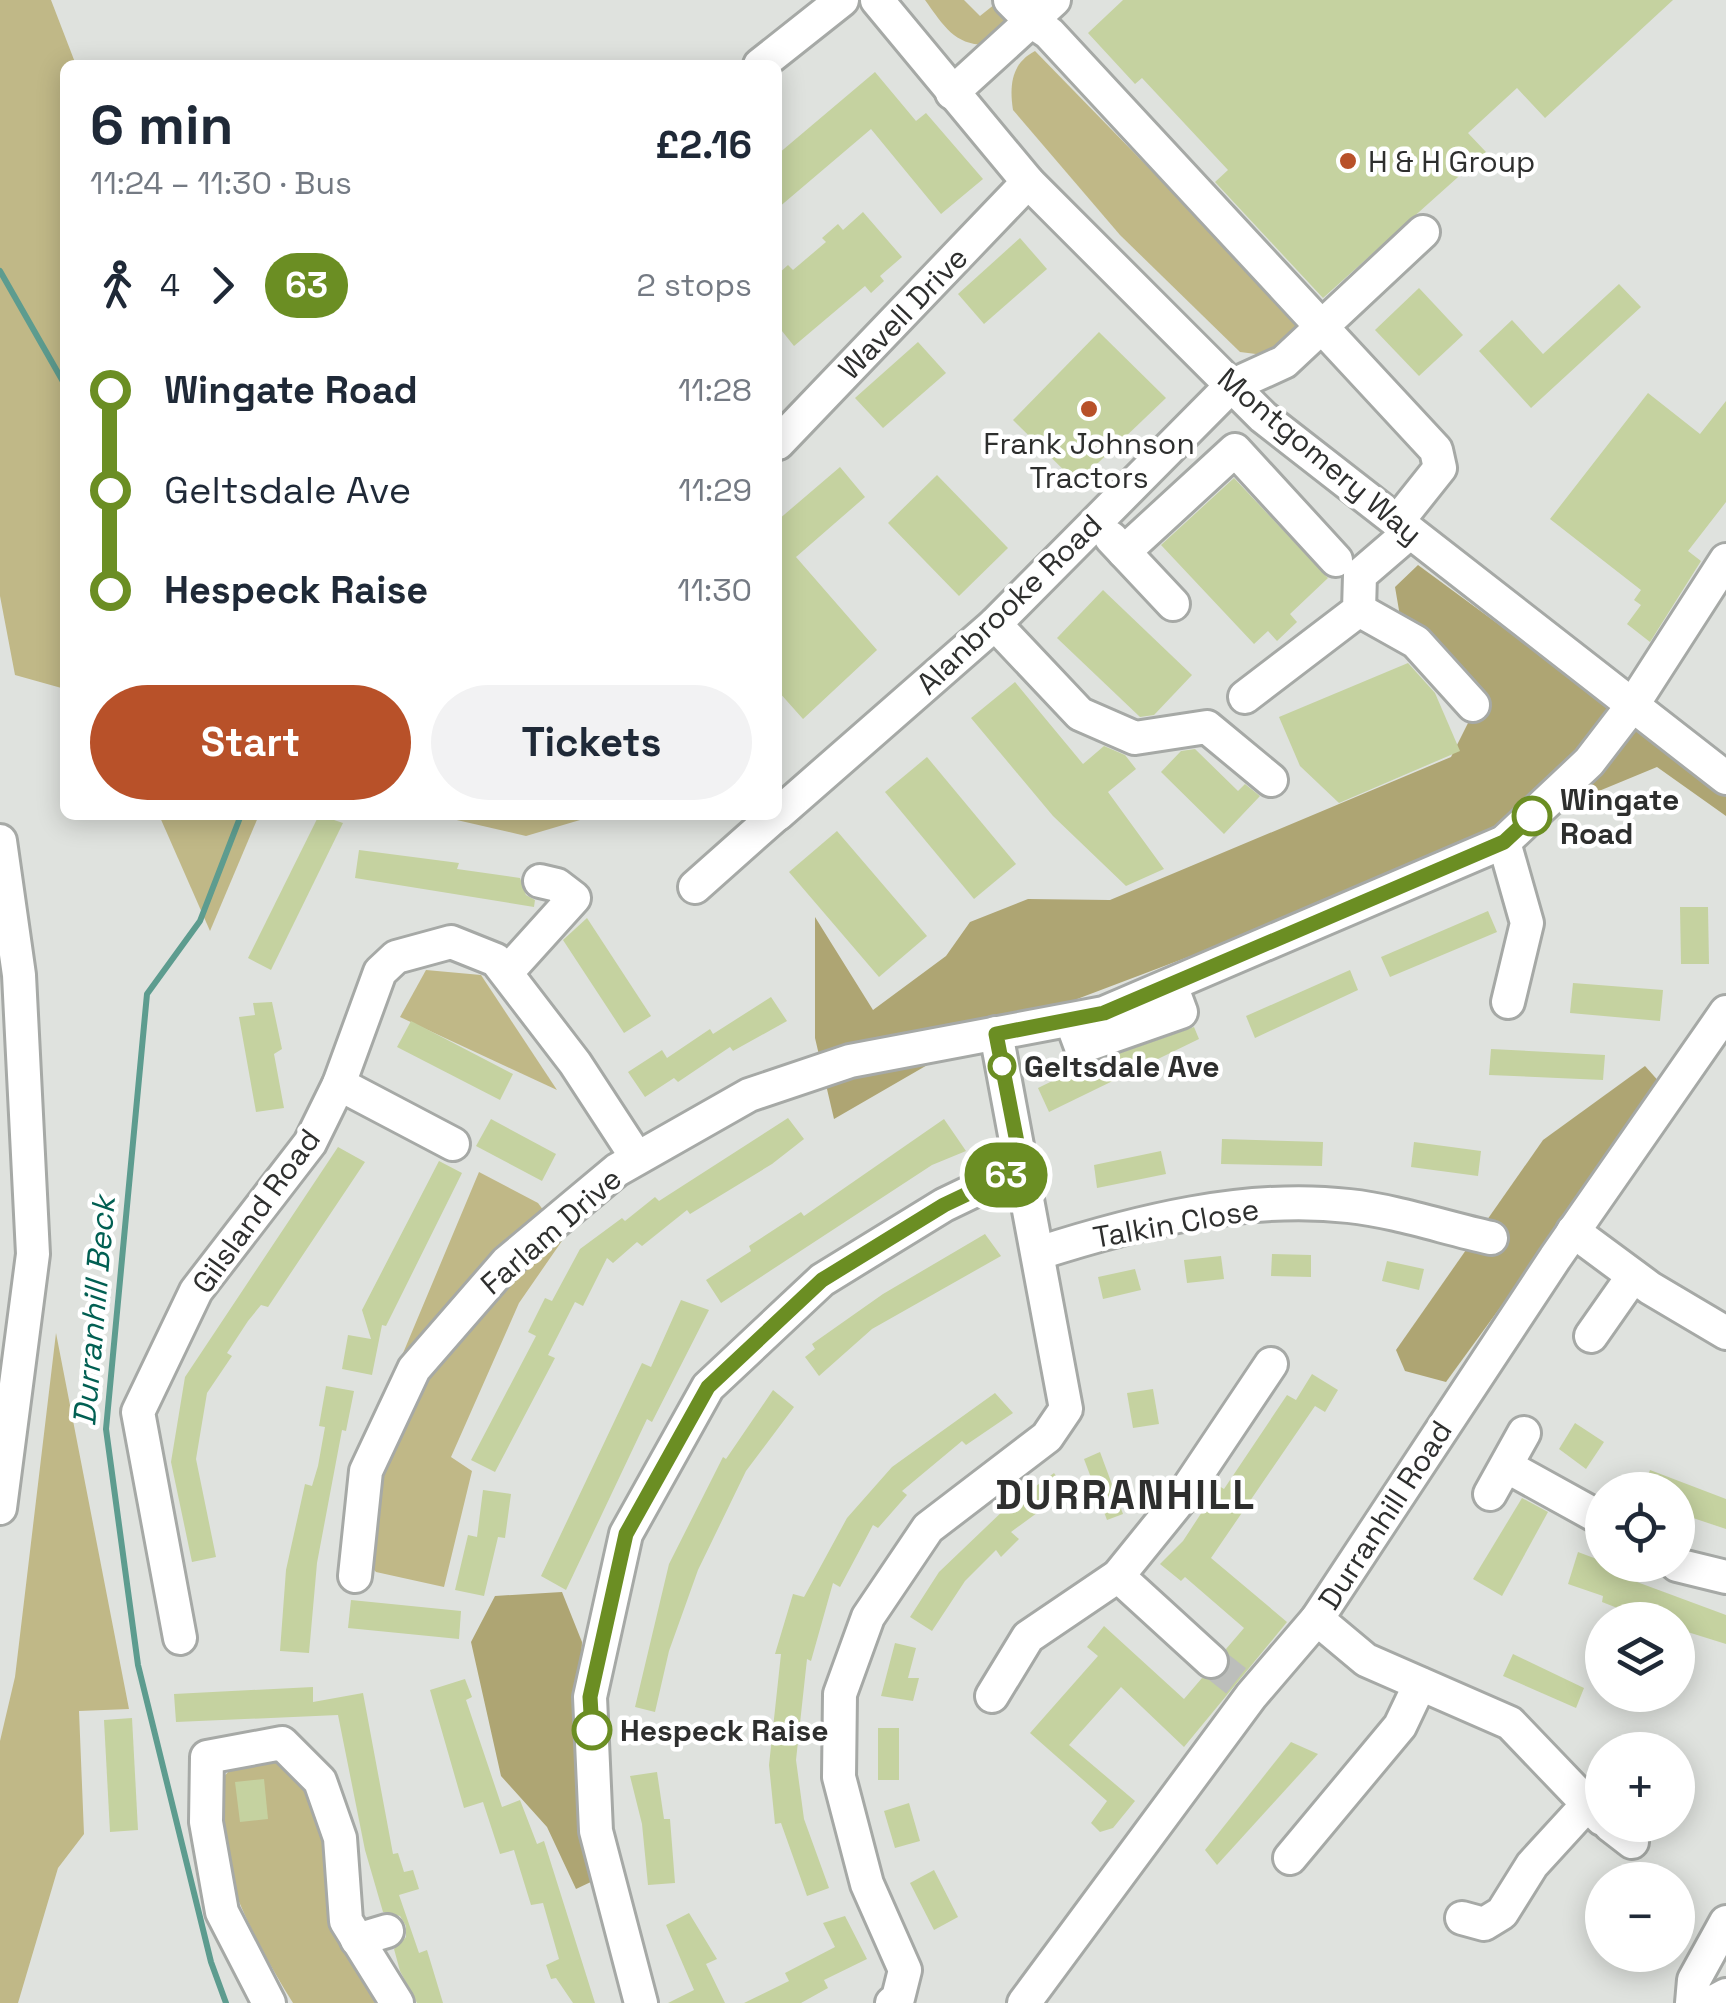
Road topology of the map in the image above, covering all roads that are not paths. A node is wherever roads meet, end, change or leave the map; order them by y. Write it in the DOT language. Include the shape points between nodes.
graph roads {
  1 [pos="842,0"];
  2 [pos="876,0"];
  3 [pos="1032,7"];
  4 [pos="766,60"];
  5 [pos="952,92"];
  6 [pos="1028,182"];
  7 [pos="1423,232"];
  8 [pos="1321,327"];
  9 [pos="1231,386"];
  10 [pos="782,439"];
  11 [pos="1096,522"];
  12 [pos="1403,527"];
  13 [pos="1124,552"];
  14 [pos="1336,560"];
  15 [pos="1726,560"];
  16 [pos="1173,604"];
  17 [pos="1359,610"];
  18 [pos="995,624"];
  19 [pos="1244,697"];
  20 [pos="1473,705"];
  21 [pos="1632,706"];
  22 [pos="1726,778"];
  23 [pos="1270,780"];
  24 [pos="782,810"];
  25 [pos="770,820"];
  26 [pos="0,841"];
  27 [pos="1504,842"];
  28 [pos="540,880"];
  29 [pos="694,886"];
  30 [pos="508,971"];
  31 [pos="1508,1002"];
  32 [pos="1726,1012"];
  33 [pos="996,1034"];
  34 [pos="339,1084"];
  35 [pos="453,1144"];
  36 [pos="637,1158"];
  37 [pos="1022,1168"];
  38 [pos="1574,1232"];
  39 [pos="1491,1238"];
  40 [pos="1039,1253"];
  41 [pos="1633,1276"];
  42 [pos="1726,1333"];
  43 [pos="1591,1336"];
  44 [pos="1271,1364"];
  45 [pos="1524,1433"];
  46 [pos="0,1508"];
  47 [pos="1585,1513"];
  48 [pos="1695,1569"];
  49 [pos="356,1576"];
  50 [pos="1118,1576"];
  51 [pos="1726,1577"];
  52 [pos="1316,1620"];
  53 [pos="180,1638"];
  54 [pos="1212,1660"];
  55 [pos="1420,1684"];
  56 [pos="992,1696"];
  57 [pos="1585,1800"];
  58 [pos="1585,1836"];
  59 [pos="1290,1858"];
  60 [pos="1462,1918"];
  61 [pos="1726,1922"];
  62 [pos="1726,1995"];
  63 [pos="1035,1998"];
  64 [pos="269,2003"];
  65 [pos="396,2003"];
  66 [pos="640,2003"];
  67 [pos="892,2003"];
  68 [pos="1692,2003"];
  69 [pos="1711,2003"];
  1 -- 4 [label="street"];
  2 -- 5 [label="street, Montgomery Way"];
  3 -- 5 [label="street"];
  3 -- 8 [label="street" via="1048,33"];
  5 -- 6 [label="street, Montgomery Way"];
  6 -- 9 [label="street, Montgomery Way"];
  6 -- 10 [label="street, Wavell Drive"];
  7 -- 8 [label="street"];
  8 -- 9 [label="street" via="1284,362"];
  8 -- 12 [label="street" via="1436,450 1440,468"];
  9 -- 11 [label="street, Alanbrooke Road"];
  9 -- 12 [label="street, Montgomery Way"];
  11 -- 13 [label="street"];
  11 -- 18 [label="street, Alanbrooke Road"];
  12 -- 17 [label="street" via="1360,575"];
  12 -- 21 [label="street, Montgomery Way"];
  13 -- 14 [label="street" via="1236,450"];
  13 -- 16 [label="street"];
  15 -- 21 [label="street"];
  17 -- 19 [label="street"];
  17 -- 20 [label="street" via="1416,642"];
  18 -- 23 [label="street" via="1080,714 1134,738 1207,727"];
  18 -- 24 [label="street, Alanbrooke Road"];
  21 -- 22 [label="street, Montgomery Way"];
  21 -- 27 [label="street" via="1589,762"];
  25 -- 29 [label="street, Alanbrooke Road"];
  26 -- 46 [label="street" via="19,975 33,1254"];
  27 -- 31 [label="street" via="1527,923"];
  27 -- 33 [label="street" via="1104,1013"];
  28 -- 30 [label="street" via="583,904"];
  30 -- 34 [label="street, Gilsland Road" via="483,952 450,942 396,957 371,990"];
  30 -- 36 [label="street, Gilsland Road"];
  32 -- 38 [label="street, Durranhill Road"];
  33 -- 36 [label="street" via="850,1061 749,1095"];
  33 -- 37 [label="street"];
  34 -- 35 [label="street"];
  34 -- 53 [label="street, Gilsland Road" via="310,1143 196,1291 138,1412"];
  36 -- 49 [label="street, Farlam Drive" via="507,1262 414,1368 366,1472"];
  37 -- 40 [label="street"];
  37 -- 66 [label="street" via="944,1205 822,1280 708,1387 626,1534 590,1697 596,1831"];
  38 -- 41 [label="street"];
  38 -- 52 [label="street, Durranhill Road"];
  39 -- 40 [label="street, Talkin Close" via="1348,1206 1242,1206 1103,1232"];
  40 -- 67 [label="street" via="1066,1409 1047,1437 928,1528 868,1617 840,1694 839,1777 867,1884 904,1970"];
  41 -- 42 [label="street"];
  41 -- 43 [label="street"];
  44 -- 50 [label="street" via="1182,1497"];
  45 -- 47 [label="street" via="1499,1481"];
  48 -- 51 [label="street"];
  50 -- 54 [label="street"];
  50 -- 56 [label="street" via="1028,1637"];
  52 -- 55 [label="street" via="1366,1660"];
  52 -- 63 [label="street, Durranhill Road" via="1246,1690"];
  55 -- 57 [label="street" via="1510,1723"];
  55 -- 59 [label="street" via="1400,1726"];
  58 -- 60 [label="street" via="1532,1865 1502,1913 1484,1924"];
  61 -- 68 [label="street" via="1694,1980"];
  62 -- 69 [label="street"];
  64 -- 65 [label="street" via="222,1912 206,1822 207,1757 282,1743 320,1782 340,1838 346,1922 390,1930"];
}
